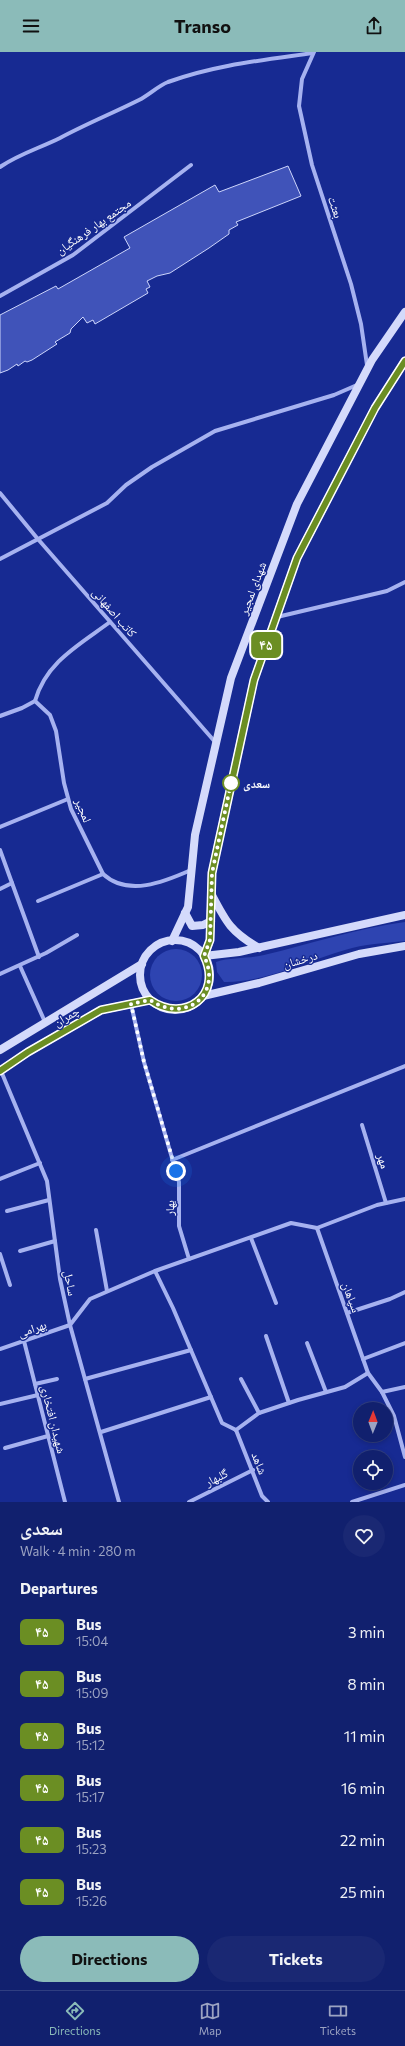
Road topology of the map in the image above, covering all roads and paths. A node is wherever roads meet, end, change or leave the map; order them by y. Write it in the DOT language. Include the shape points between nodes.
graph roads {
  1 [pos="313,53"];
  2 [pos="191,165"];
  3 [pos="0,167"];
  4 [pos="0,296"];
  5 [pos="405,312"];
  6 [pos="404,366"];
  7 [pos="368,368"];
  8 [pos="360,384"];
  9 [pos="0,493"];
  10 [pos="37,538"];
  11 [pos="0,559"];
  12 [pos="405,582"];
  13 [pos="276,617"];
  14 [pos="110,622"];
  15 [pos="35,701"];
  16 [pos="0,716"];
  17 [pos="216,744"];
  18 [pos="68,799"];
  19 [pos="0,827"];
  20 [pos="0,850"];
  21 [pos="192,870"];
  22 [pos="103,874"];
  23 [pos="12,883"];
  24 [pos="0,889"];
  25 [pos="211,894"];
  26 [pos="38,901"];
  27 [pos="186,913"];
  28 [pos="405,915"];
  29 [pos="211,920"];
  30 [pos="77,935"];
  31 [pos="172,941"];
  32 [pos="405,946"];
  33 [pos="259,948"];
  34 [pos="204,956"];
  35 [pos="39,957"];
  36 [pos="142,964"];
  37 [pos="20,966"];
  38 [pos="0,974"];
  39 [pos="203,996"];
  40 [pos="150,1000"];
  41 [pos="131,1004"];
  42 [pos="45,1022"];
  43 [pos="0,1050"];
  44 [pos="405,1066"];
  45 [pos="0,1071"];
  46 [pos="362,1125"];
  47 [pos="172,1160"];
  48 [pos="40,1163"];
  49 [pos="0,1179"];
  50 [pos="405,1199"];
  51 [pos="49,1200"];
  52 [pos="386,1203"];
  53 [pos="7,1211"];
  54 [pos="317,1228"];
  55 [pos="96,1230"];
  56 [pos="251,1238"];
  57 [pos="55,1241"];
  58 [pos="20,1250"];
  59 [pos="0,1254"];
  60 [pos="189,1259"];
  61 [pos="155,1271"];
  62 [pos="10,1285"];
  63 [pos="107,1292"];
  64 [pos="405,1292"];
  65 [pos="276,1303"];
  66 [pos="347,1313"];
  67 [pos="70,1325"];
  68 [pos="266,1336"];
  69 [pos="24,1341"];
  70 [pos="307,1343"];
  71 [pos="405,1343"];
  72 [pos="0,1349"];
  73 [pos="191,1350"];
  74 [pos="363,1359"];
  75 [pos="368,1373"];
  76 [pos="57,1379"];
  77 [pos="85,1379"];
  78 [pos="241,1379"];
  79 [pos="35,1384"];
  80 [pos="405,1387"];
  81 [pos="326,1392"];
  82 [pos="382,1392"];
  83 [pos="38,1395"];
  84 [pos="211,1397"];
  85 [pos="289,1403"];
  86 [pos="0,1404"];
  87 [pos="259,1413"];
  88 [pos="236,1430"];
  89 [pos="101,1432"];
  90 [pos="48,1436"];
  91 [pos="5,1448"];
  92 [pos="405,1457"];
  93 [pos="252,1470"];
  94 [pos="405,1485"];
  95 [pos="65,1502"];
  96 [pos="119,1502"];
  97 [pos="189,1502"];
  98 [pos="268,1502"];
  99 [pos="352,1502"];
  1 -- 3 [label="street" via="236,64 166,83 140,99 13,158"];
  1 -- 7 [label="street, بعثت" via="302,79 299,106 312,165 351,284"];
  2 -- 4 [label="street, مجتمع بهار فرهنگیان" via="73,255"];
  5 -- 7 [label="main road, شهدای لمجیر"];
  6 -- 13 [label="main road" via="375,408 297,558"];
  7 -- 8 [label="main road, شهدای لمجیر"];
  8 -- 10 [label="street" via="215,432 152,467 126,485 107,503"];
  8 -- 17 [label="main road, شهدای لمجیر" via="297,504 231,678"];
  9 -- 10 [label="street, کاتب اصفهانی"];
  10 -- 11 [label="street"];
  10 -- 14 [label="street, کاتب اصفهانی"];
  12 -- 13 [label="street" via="386,591"];
  13 -- 25 [label="main road" via="254,680 212,873"];
  14 -- 15 [label="street" via="50,669 40,685"];
  14 -- 17 [label="street, کاتب اصفهانی"];
  15 -- 16 [label="street"];
  15 -- 18 [label="street, لمجیر" via="50,715 56,732"];
  17 -- 21 [label="main road, شهدای لمجیر" via="195,835"];
  18 -- 19 [label="street"];
  18 -- 22 [label="street, لمجیر"];
  20 -- 23 [label="street"];
  21 -- 22 [label="street" via="138,886 125,886 110,881"];
  21 -- 27 [label="main road, شهدای لمجیر"];
  22 -- 26 [label="street"];
  23 -- 24 [label="street"];
  23 -- 35 [label="street"];
  25 -- 29 [label="main road"];
  25 -- 33 [label="main road" via="227,923 240,937"];
  27 -- 29 [label="main road" via="192,926 203,925"];
  27 -- 31 [label="main road, شهدای لمجیر"];
  28 -- 33 [label="main road, درخشان"];
  29 -- 34 [label="main road" via="210,940"];
  30 -- 35 [label="street"];
  31 -- 34 [label="main road" via="190,944"];
  31 -- 36 [label="main road" via="154,948"];
  32 -- 39 [label="main road, درخشان" via="359,954 260,983"];
  33 -- 34 [label="main road, درخشان"];
  34 -- 39 [label="main road" via="210,976"];
  35 -- 37 [label="street"];
  36 -- 40 [label="main road" via="141,983"];
  36 -- 42 [label="main road, چمران"];
  37 -- 38 [label="street"];
  37 -- 42 [label="street"];
  39 -- 40 [label="main road" via="183,1009 172,1010 160,1007"];
  40 -- 41 [label="main road, چمران"];
  41 -- 45 [label="main road, چمران" via="101,1010"];
  41 -- 47 [label="street, بهار" via="144,1062"];
  42 -- 43 [label="main road, چمران"];
  44 -- 47 [label="street"];
  45 -- 48 [label="street, ساحل"];
  46 -- 52 [label="street, مهر"];
  47 -- 60 [label="street, بهار" via="179,1182 179,1226"];
  48 -- 49 [label="street"];
  48 -- 51 [label="street, ساحل" via="47,1181"];
  50 -- 52 [label="street"];
  51 -- 53 [label="street"];
  51 -- 57 [label="street, ساحل"];
  52 -- 54 [label="street"];
  54 -- 56 [label="street" via="291,1223"];
  54 -- 66 [label="street, سپاهان"];
  55 -- 63 [label="street"];
  56 -- 60 [label="street"];
  56 -- 65 [label="street"];
  57 -- 58 [label="street"];
  57 -- 67 [label="street, ساحل"];
  59 -- 62 [label="street"];
  60 -- 61 [label="street"];
  61 -- 63 [label="street"];
  61 -- 73 [label="street"];
  63 -- 67 [label="street" via="90,1299"];
  64 -- 66 [label="street"];
  66 -- 74 [label="street, سپاهان"];
  67 -- 69 [label="street, بهرامی"];
  67 -- 77 [label="street, ساحل"];
  68 -- 85 [label="street"];
  69 -- 72 [label="street, بهرامی"];
  69 -- 79 [label="street, شهیدان افتخاری"];
  70 -- 81 [label="street"];
  71 -- 74 [label="street"];
  73 -- 77 [label="street"];
  73 -- 84 [label="street"];
  74 -- 75 [label="street, سپاهان"];
  75 -- 81 [label="street" via="345,1387"];
  75 -- 82 [label="street, سپاهان"];
  76 -- 79 [label="street"];
  77 -- 89 [label="street, ساحل"];
  78 -- 87 [label="street"];
  79 -- 83 [label="street, شهیدان افتخاری"];
  80 -- 82 [label="street"];
  81 -- 85 [label="street"];
  82 -- 92 [label="street, سپاهان" via="394,1416"];
  83 -- 86 [label="street"];
  83 -- 90 [label="street, شهیدان افتخاری"];
  84 -- 88 [label="street" via="222,1423"];
  84 -- 89 [label="street"];
  85 -- 87 [label="street"];
  87 -- 88 [label="street"];
  88 -- 93 [label="street, شاهد"];
  89 -- 96 [label="street, ساحل"];
  90 -- 91 [label="street"];
  90 -- 95 [label="street, شهیدان افتخاری"];
  93 -- 97 [label="street, گلبهار"];
  93 -- 98 [label="street, شاهد" via="262,1496"];
  94 -- 99 [label="street"];
}
